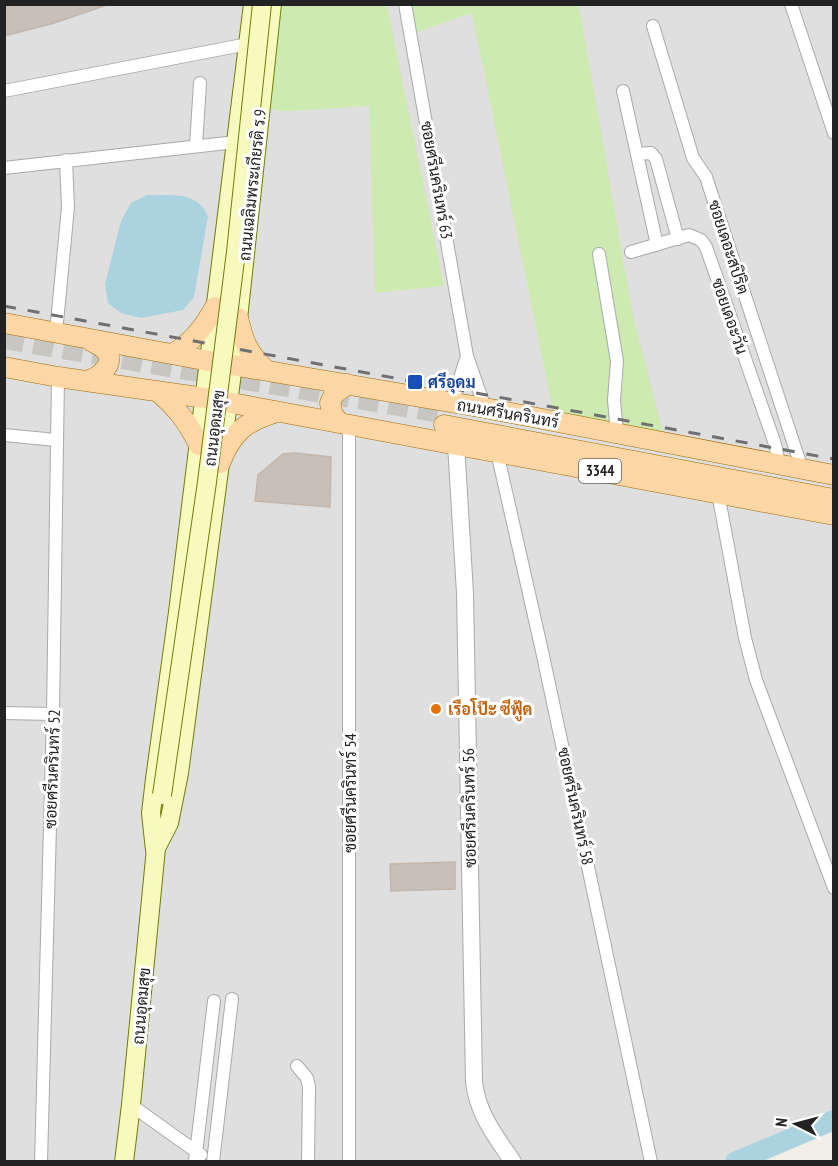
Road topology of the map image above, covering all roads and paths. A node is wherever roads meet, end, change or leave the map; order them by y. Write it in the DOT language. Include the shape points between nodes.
graph roads {
  1 [pos="253,4"];
  2 [pos="262,4"];
  3 [pos="272,4"];
  4 [pos="405,4"];
  5 [pos="791,4"];
  6 [pos="653,26"];
  7 [pos="248,44"];
  8 [pos="200,83"];
  9 [pos="4,91"];
  10 [pos="623,91"];
  11 [pos="834,133"];
  12 [pos="236,142"];
  13 [pos="196,146"];
  14 [pos="637,154"];
  15 [pos="66,160"];
  16 [pos="4,168"];
  17 [pos="678,239"];
  18 [pos="657,245"];
  19 [pos="631,252"];
  20 [pos="599,254"];
  21 [pos="220,265"];
  22 [pos="243,267"];
  23 [pos="215,307"];
  24 [pos="238,318"];
  25 [pos="4,323"];
  26 [pos="56,333"];
  27 [pos="89,339"];
  28 [pos="172,354"];
  29 [pos="467,356"];
  30 [pos="209,361"];
  31 [pos="232,365"];
  32 [pos="4,367"];
  33 [pos="266,370"];
  34 [pos="58,377"];
  35 [pos="86,381"];
  36 [pos="348,384"];
  37 [pos="157,391"];
  38 [pos="205,398"];
  39 [pos="228,402"];
  40 [pos="485,408"];
  41 [pos="277,412"];
  42 [pos="448,414"];
  43 [pos="352,425"];
  44 [pos="617,434"];
  45 [pos="4,435"];
  46 [pos="56,440"];
  47 [pos="456,444"];
  48 [pos="199,445"];
  49 [pos="497,452"];
  50 [pos="220,463"];
  51 [pos="779,464"];
  52 [pos="802,469"];
  53 [pos="834,475"];
  54 [pos="834,488"];
  55 [pos="718,493"];
  56 [pos="834,499"];
  57 [pos="834,515"];
  58 [pos="186,551"];
  59 [pos="208,554"];
  60 [pos="4,713"];
  61 [pos="54,714"];
  62 [pos="155,850"];
  63 [pos="834,888"];
  64 [pos="232,999"];
  65 [pos="214,1001"];
  66 [pos="297,1066"];
  67 [pos="131,1105"];
  68 [pos="196,1156"];
  69 [pos="41,1161"];
  70 [pos="124,1161"];
  71 [pos="211,1161"];
  72 [pos="308,1161"];
  73 [pos="349,1161"];
  74 [pos="513,1161"];
  75 [pos="651,1161"];
  1 -- 7 [label="main road, ถนนเฉลิมพระเกียรติ ร.9"];
  2 -- 62 [label="main road, ถนนอุดมสุข, bridge" via="236,252"];
  3 -- 22 [label="main road, ถนนเฉลิมพระเกียรติ ร.9"];
  4 -- 29 [label="street, ซอยศรีนครินทร์ 63"];
  5 -- 11 [label="street"];
  6 -- 52 [label="street, ซอยเดอะสปิริต" via="693,158 706,177"];
  7 -- 9 [label="street"];
  7 -- 12 [label="main road, ถนนเฉลิมพระเกียรติ ร.9"];
  8 -- 13 [label="street"];
  10 -- 14 [label="street"];
  12 -- 13 [label="street"];
  12 -- 21 [label="main road, ถนนเฉลิมพระเกียรติ ร.9"];
  13 -- 15 [label="street"];
  14 -- 17 [label="street" via="651,153 656,159"];
  14 -- 18 [label="street"];
  15 -- 16 [label="street"];
  15 -- 26 [label="street" via="68,207"];
  17 -- 18 [label="street, ซอยเดอะวัน"];
  17 -- 51 [label="street, ซอยเดอะวัน" via="696,237 706,247"];
  18 -- 19 [label="street, ซอยเดอะวัน"];
  20 -- 44 [label="street" via="618,362 614,400"];
  21 -- 22 [label="main road" via="230,282 239,278"];
  21 -- 23 [label="main road, ถนนเฉลิมพระเกียรติ ร.9"];
  22 -- 24 [label="main road, ถนนเฉลิมพระเกียรติ ร.9"];
  23 -- 28 [label="main road" via="203,327"];
  23 -- 30 [label="main road, ถนนเฉลิมพระเกียรติ ร.9"];
  24 -- 31 [label="main road, ถนนเฉลิมพระเกียรติ ร.9"];
  24 -- 33 [label="main road" via="244,345"];
  25 -- 26 [label="main road, ถนนศรีนครินทร์"];
  26 -- 27 [label="main road, ถนนศรีนครินทร์"];
  27 -- 28 [label="main road, ถนนศรีนครินทร์"];
  27 -- 35 [label="main road" via="109,357 102,375"];
  28 -- 30 [label="main road, ถนนศรีนครินทร์"];
  29 -- 40 [label="street, ซอยศรีนครินทร์ 63"];
  29 -- 42 [label="street, ซอยศรีนครินทร์ 63"];
  30 -- 31 [label="main road, ถนนศรีนครินทร์"];
  30 -- 38 [label="main road, ถนนอุดมสุข"];
  31 -- 33 [label="main road, ถนนศรีนครินทร์"];
  31 -- 39 [label="main road, ถนนอุดมสุข"];
  32 -- 34 [label="main road"];
  33 -- 36 [label="main road, ถนนศรีนครินทร์"];
  34 -- 35 [label="main road"];
  34 -- 46 [label="street, ซอยศรีนครินทร์ 52"];
  35 -- 37 [label="main road"];
  36 -- 42 [label="main road, ถนนศรีนครินทร์ / 3344" via="373,388"];
  36 -- 43 [label="main road" via="334,394 330,403 331,410"];
  37 -- 38 [label="main road"];
  37 -- 48 [label="main road" via="187,421"];
  38 -- 39 [label="main road"];
  38 -- 48 [label="main road, ถนนอุดมสุข"];
  39 -- 41 [label="main road"];
  39 -- 50 [label="main road, ถนนอุดมสุข"];
  40 -- 42 [label="main road, ถนนศรีนครินทร์ / 3344"];
  40 -- 44 [label="main road, ถนนศรีนครินทร์ / 3344"];
  41 -- 43 [label="main road"];
  41 -- 50 [label="main road" via="242,427"];
  42 -- 54 [label="main road, ถนนศรีนครินทร์ / 3344"];
  42 -- 56 [label="main road, ถนนศรีนครินทร์ / 3344"];
  43 -- 47 [label="main road, 3344"];
  43 -- 73 [label="street, ซอยศรีนครินทร์ 54"];
  44 -- 51 [label="main road, ถนนศรีนครินทร์ / 3344"];
  45 -- 46 [label="street"];
  46 -- 61 [label="street, ซอยศรีนครินทร์ 52"];
  47 -- 49 [label="main road, 3344"];
  47 -- 74 [label="street, ซอยศรีนครินทร์ 56" via="465,593 474,1082 483,1118"];
  48 -- 58 [label="main road, ถนนอุดมสุข"];
  49 -- 55 [label="main road, 3344"];
  49 -- 75 [label="street, ซอยศรีนครินทร์ 58"];
  50 -- 59 [label="main road, ถนนอุดมสุข"];
  51 -- 52 [label="main road, ถนนศรีนครินทร์ / 3344"];
  52 -- 53 [label="main road, ถนนศรีนครินทร์ / 3344"];
  55 -- 57 [label="main road, 3344"];
  55 -- 63 [label="street" via="756,680"];
  58 -- 59 [label="main road" via="199,542"];
  58 -- 62 [label="main road, ถนนอุดมสุข" via="151,813"];
  59 -- 62 [label="main road, ถนนอุดมสุข" via="178,783 169,823"];
  60 -- 61 [label="street"];
  61 -- 69 [label="street, ซอยศรีนครินทร์ 52"];
  62 -- 67 [label="main road, ถนนอุดมสุข"];
  64 -- 71 [label="street"];
  65 -- 68 [label="street"];
  66 -- 72 [label="street" via="309,1087"];
  67 -- 68 [label="street"];
  67 -- 70 [label="main road, ถนนอุดมสุข"];
  68 -- 71 [label="street"];
}
